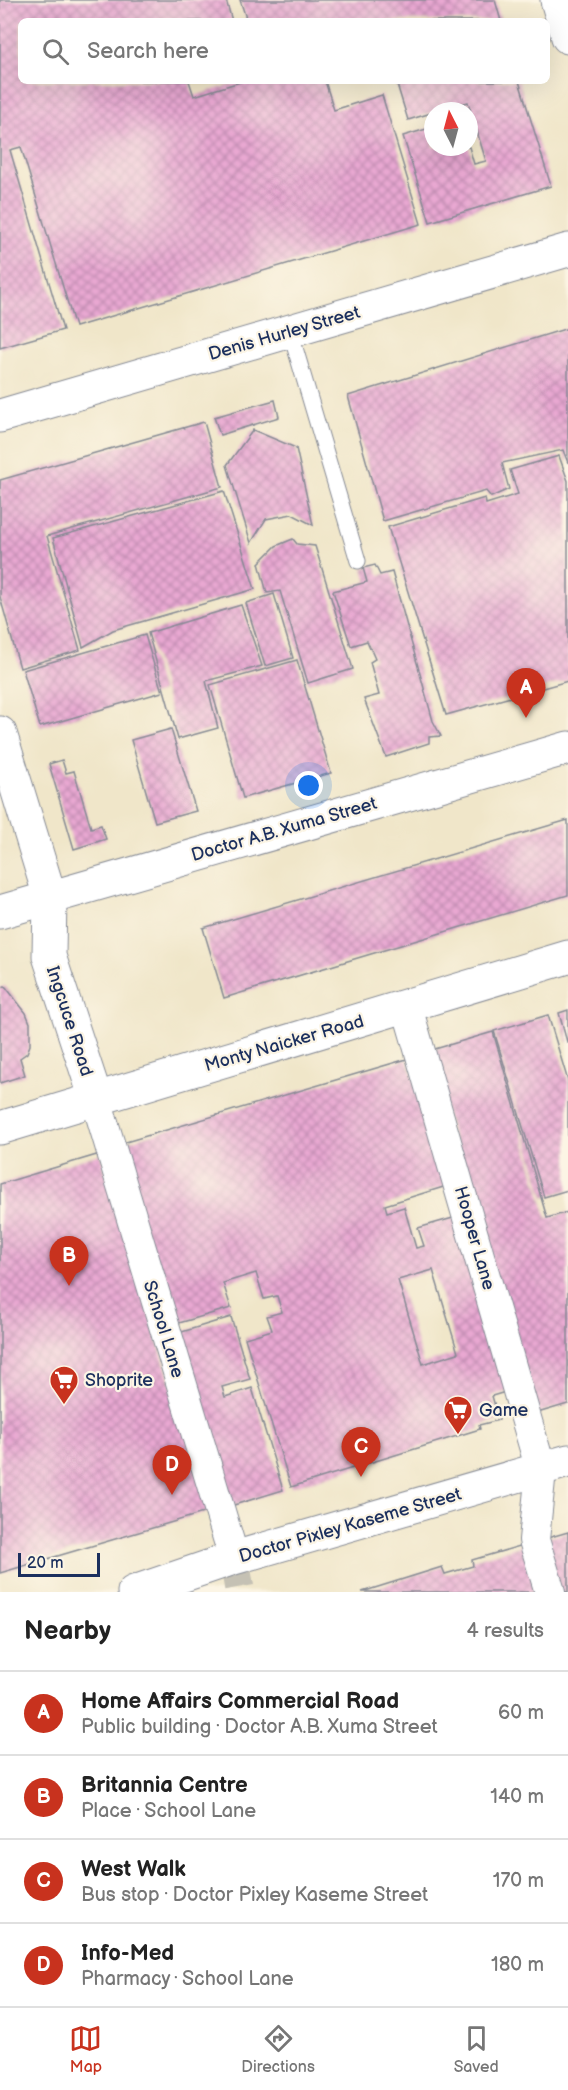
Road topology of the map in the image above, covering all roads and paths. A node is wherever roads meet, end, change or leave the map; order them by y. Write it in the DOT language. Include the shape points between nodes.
graph roads {
  1 [pos="557,0"];
  2 [pos="568,37"];
  3 [pos="568,250"];
  4 [pos="290,331"];
  5 [pos="0,416"];
  6 [pos="358,561"];
  7 [pos="0,734"];
  8 [pos="568,748"];
  9 [pos="50,897"];
  10 [pos="0,912"];
  11 [pos="568,957"];
  12 [pos="407,1007"];
  13 [pos="96,1100"];
  14 [pos="0,1128"];
  15 [pos="554,1465"];
  16 [pos="234,1558"];
  17 [pos="134,1592"];
  18 [pos="550,1592"];
  1 -- 2 [label="main road"];
  3 -- 4 [label="main road, Denis Hurley Street"];
  4 -- 5 [label="main road, Denis Hurley Street"];
  4 -- 6 [label="lane"];
  7 -- 9 [label="main road, Ingcuce Road"];
  8 -- 9 [label="main road, Doctor A.B. Xuma Street"];
  9 -- 10 [label="main road, Doctor A.B. Xuma Street"];
  9 -- 13 [label="main road, Ingcuce Road" via="49,956"];
  11 -- 12 [label="main road, Monty Naicker Road"];
  12 -- 13 [label="main road, Monty Naicker Road"];
  12 -- 15 [label="street, Hooper Lane"];
  13 -- 14 [label="main road, Monty Naicker Road"];
  13 -- 16 [label="street, School Lane"];
  15 -- 16 [label="main road, Doctor Pixley Kaseme Street"];
  15 -- 18 [label="street" via="534,1540"];
  16 -- 17 [label="main road, Doctor Pixley Kaseme Street"];
}
